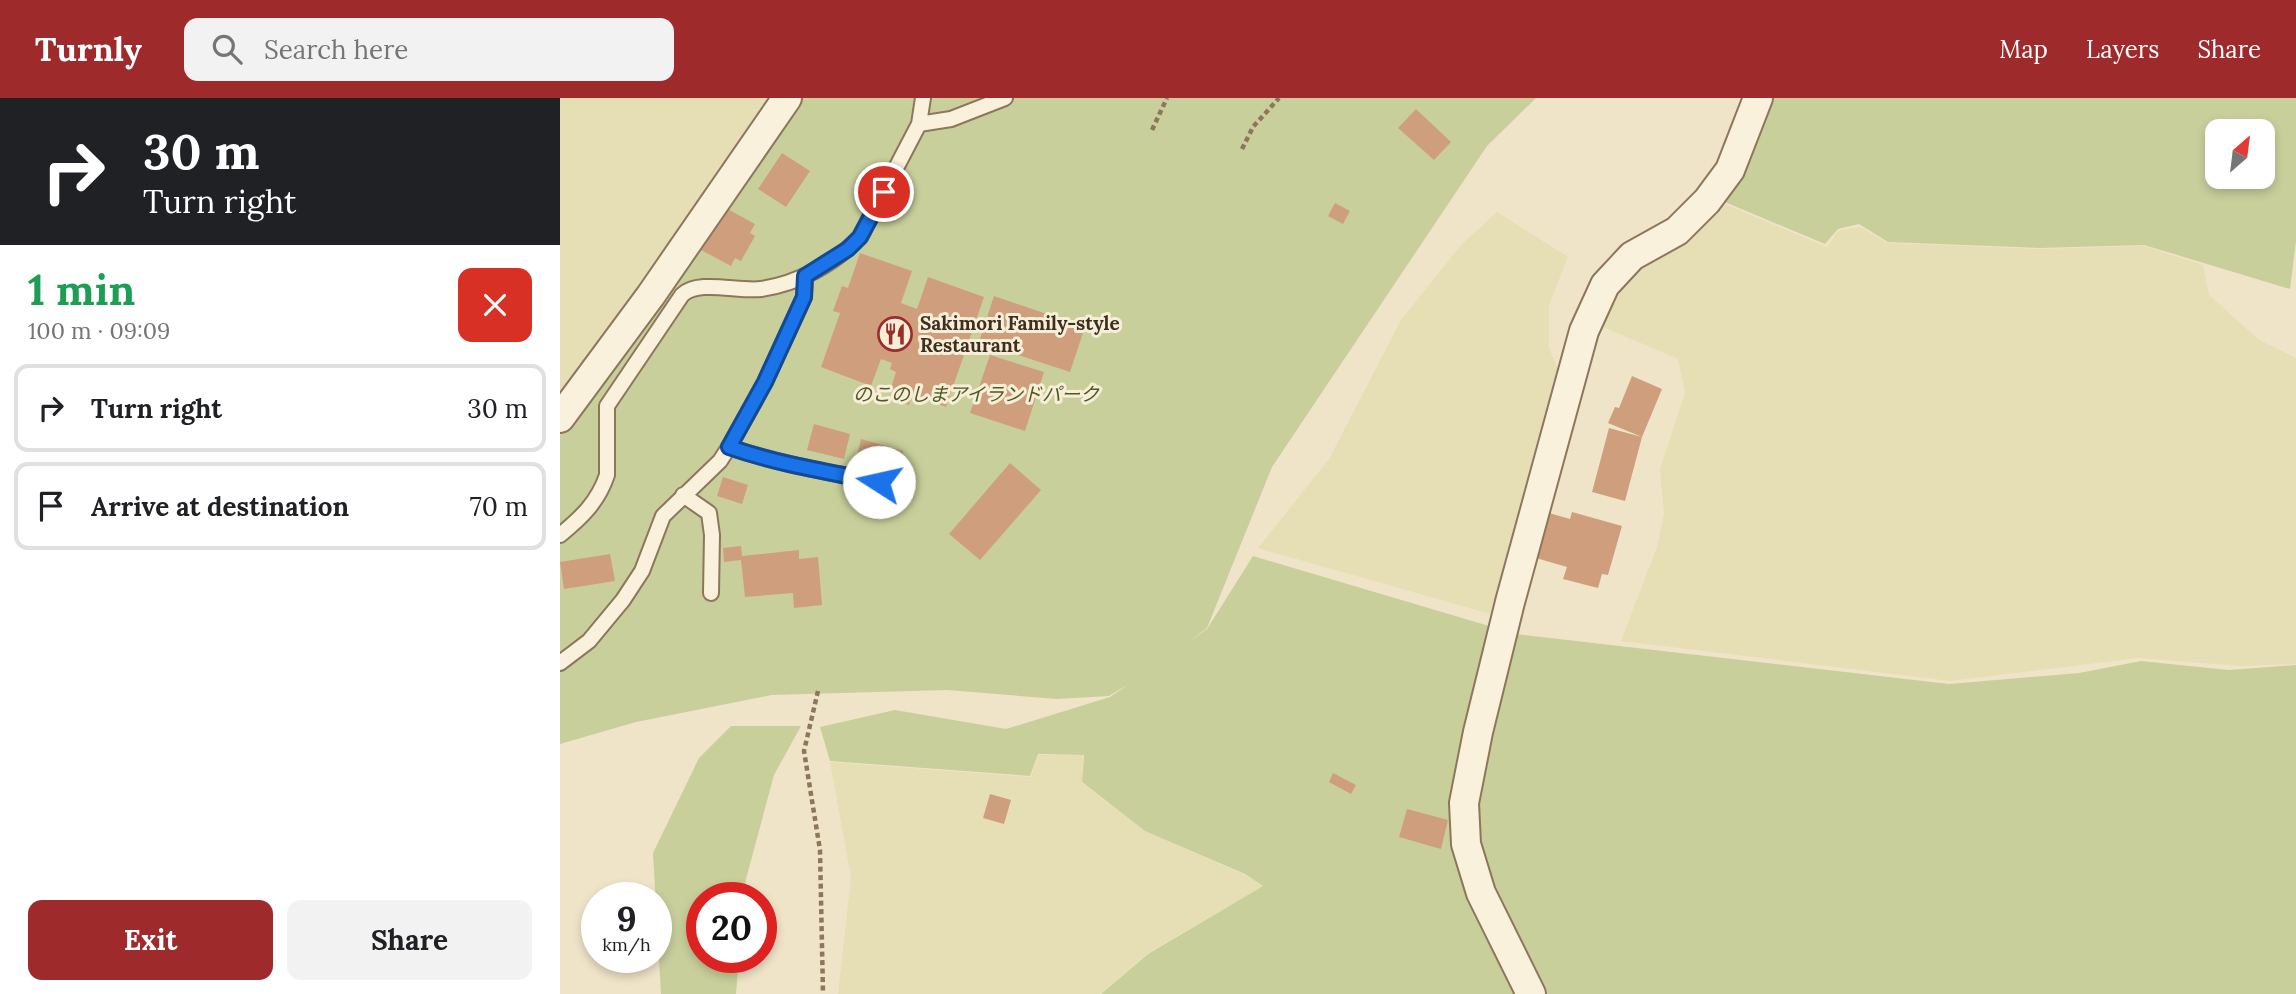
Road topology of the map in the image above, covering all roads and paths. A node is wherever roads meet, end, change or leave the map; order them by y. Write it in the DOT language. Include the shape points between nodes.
graph roads {
  1 [pos="787,98"];
  2 [pos="923,98"];
  3 [pos="1005,98"];
  4 [pos="1167,98"];
  5 [pos="1279,98"];
  6 [pos="1758,98"];
  7 [pos="919,124"];
  8 [pos="1152,130"];
  9 [pos="1242,149"];
  10 [pos="805,276"];
  11 [pos="560,418"];
  12 [pos="729,447"];
  13 [pos="879,482"];
  14 [pos="683,495"];
  15 [pos="560,534"];
  16 [pos="710,593"];
  17 [pos="560,663"];
  18 [pos="818,691"];
  19 [pos="823,994"];
  20 [pos="1531,994"];
  1 -- 11 [label="street"];
  2 -- 7 [label="lane"];
  3 -- 7 [label="lane" via="951,119"];
  4 -- 8 [label="path"];
  5 -- 9 [label="path" via="1253,127"];
  6 -- 20 [label="street" via="1730,170 1707,201 1677,232 1632,256 1605,285 1584,331 1510,603 1464,803 1466,844 1481,893"];
  7 -- 10 [label="lane" via="860,237"];
  10 -- 12 [label="lane" via="804,297"];
  10 -- 15 [label="lane" via="757,290 687,289 607,406 607,475 582,517"];
  12 -- 13 [label="lane"];
  12 -- 14 [label="lane"];
  14 -- 16 [label="lane" via="709,513"];
  14 -- 17 [label="lane" via="663,516 642,571 622,600 589,642"];
  18 -- 19 [label="path" via="804,751 820,850"];
}
